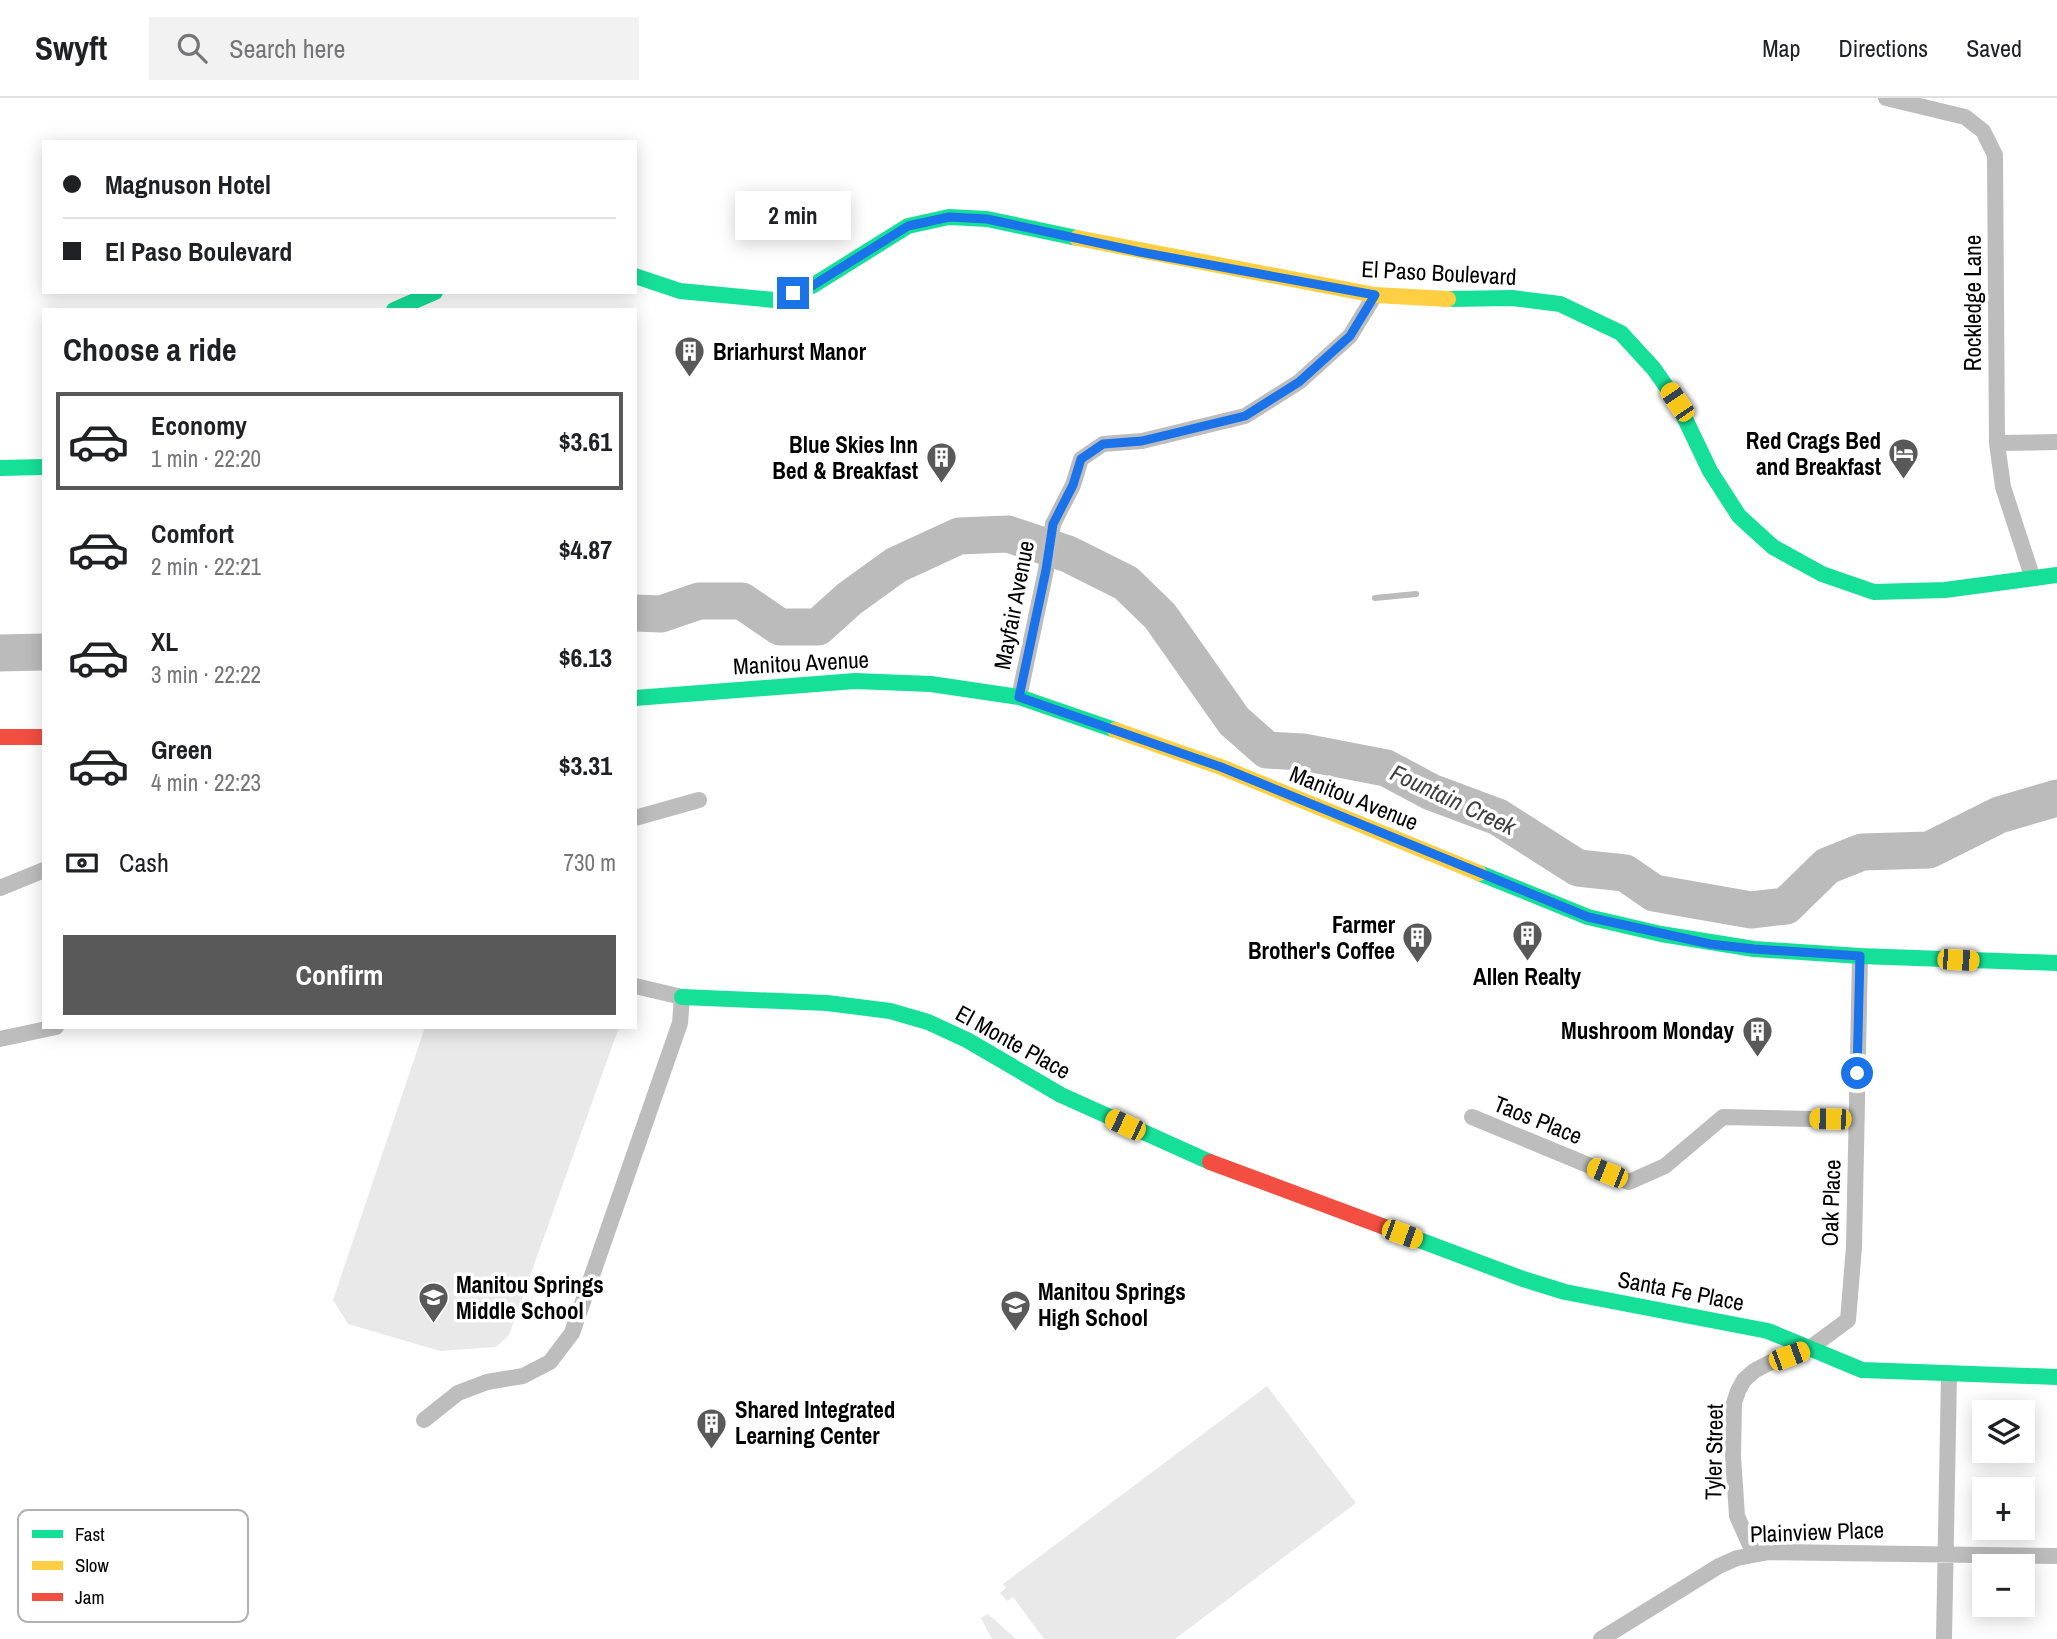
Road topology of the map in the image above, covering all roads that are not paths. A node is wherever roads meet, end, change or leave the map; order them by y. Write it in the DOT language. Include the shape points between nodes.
graph roads {
  1 [pos="1886,98"];
  2 [pos="637,277"];
  3 [pos="430,294"];
  4 [pos="1375,295"];
  5 [pos="399,308"];
  6 [pos="2057,442"];
  7 [pos="1997,443"];
  8 [pos="42,467"];
  9 [pos="0,468"];
  10 [pos="2057,575"];
  11 [pos="2032,576"];
  12 [pos="1019,697"];
  13 [pos="637,698"];
  14 [pos="0,737"];
  15 [pos="42,737"];
  16 [pos="699,800"];
  17 [pos="637,817"];
  18 [pos="42,871"];
  19 [pos="0,888"];
  20 [pos="1860,956"];
  21 [pos="2057,963"];
  22 [pos="637,986"];
  23 [pos="682,997"];
  24 [pos="47,1029"];
  25 [pos="0,1039"];
  26 [pos="1472,1117"];
  27 [pos="1856,1120"];
  28 [pos="1305,1199"];
  29 [pos="1810,1348"];
  30 [pos="1949,1375"];
  31 [pos="2057,1377"];
  32 [pos="424,1420"];
  33 [pos="1945,1553"];
  34 [pos="1754,1554"];
  35 [pos="2057,1556"];
  36 [pos="1601,1639"];
  37 [pos="1944,1639"];
  1 -- 7 [label="street, Rockledge Lane" via="1965,117 1983,131 1995,155"];
  2 -- 4 [label="street, El Paso Boulevard" via="680,291 774,300 812,286 908,226 949,217 987,219"];
  3 -- 5 [label="street"];
  4 -- 11 [label="street, El Paso Boulevard" via="1512,298 1560,304 1621,333 1677,402 1710,471 1739,516 1773,547 1822,574 1874,592 1945,590"];
  4 -- 12 [label="street, Mayfair Avenue" via="1350,336 1299,382 1245,416 1142,441 1103,444 1081,459 1053,524"];
  6 -- 7 [label="street"];
  7 -- 11 [label="street, Rockledge Lane" via="2003,487"];
  8 -- 9 [label="street"];
  10 -- 11 [label="street, El Paso Boulevard"];
  12 -- 13 [label="street, Manitou Avenue" via="931,684 855,681"];
  12 -- 20 [label="street, Manitou Avenue" via="1221,767 1588,917 1710,944"];
  14 -- 15 [label="street"];
  16 -- 17 [label="street"];
  18 -- 19 [label="street"];
  20 -- 21 [label="street, Manitou Avenue"];
  20 -- 27 [label="street, Oak Place"];
  22 -- 23 [label="street, El Monte Place"];
  23 -- 28 [label="street, El Monte Place" via="838,1004 928,1022 1061,1095 1188,1154"];
  23 -- 32 [label="street" via="680,1023 572,1334 550,1362 523,1376 458,1393"];
  24 -- 25 [label="street"];
  26 -- 27 [label="street, Taos Place" via="1629,1182 1665,1166 1723,1117"];
  27 -- 29 [label="street, Oak Place" via="1848,1320"];
  28 -- 29 [label="street, Santa Fe Place" via="1534,1283 1768,1331"];
  29 -- 30 [label="street, Santa Fe Place" via="1862,1370"];
  29 -- 34 [label="street, Tyler Street" via="1754,1371 1744,1380 1734,1403 1737,1516"];
  30 -- 31 [label="street, Santa Fe Place"];
  30 -- 33 [label="street"];
  33 -- 34 [label="street, Plainview Place"];
  33 -- 35 [label="street, Plainview Place"];
  33 -- 37 [label="street"];
  34 -- 36 [label="street, Plainview Place" via="1718,1566"];
}
